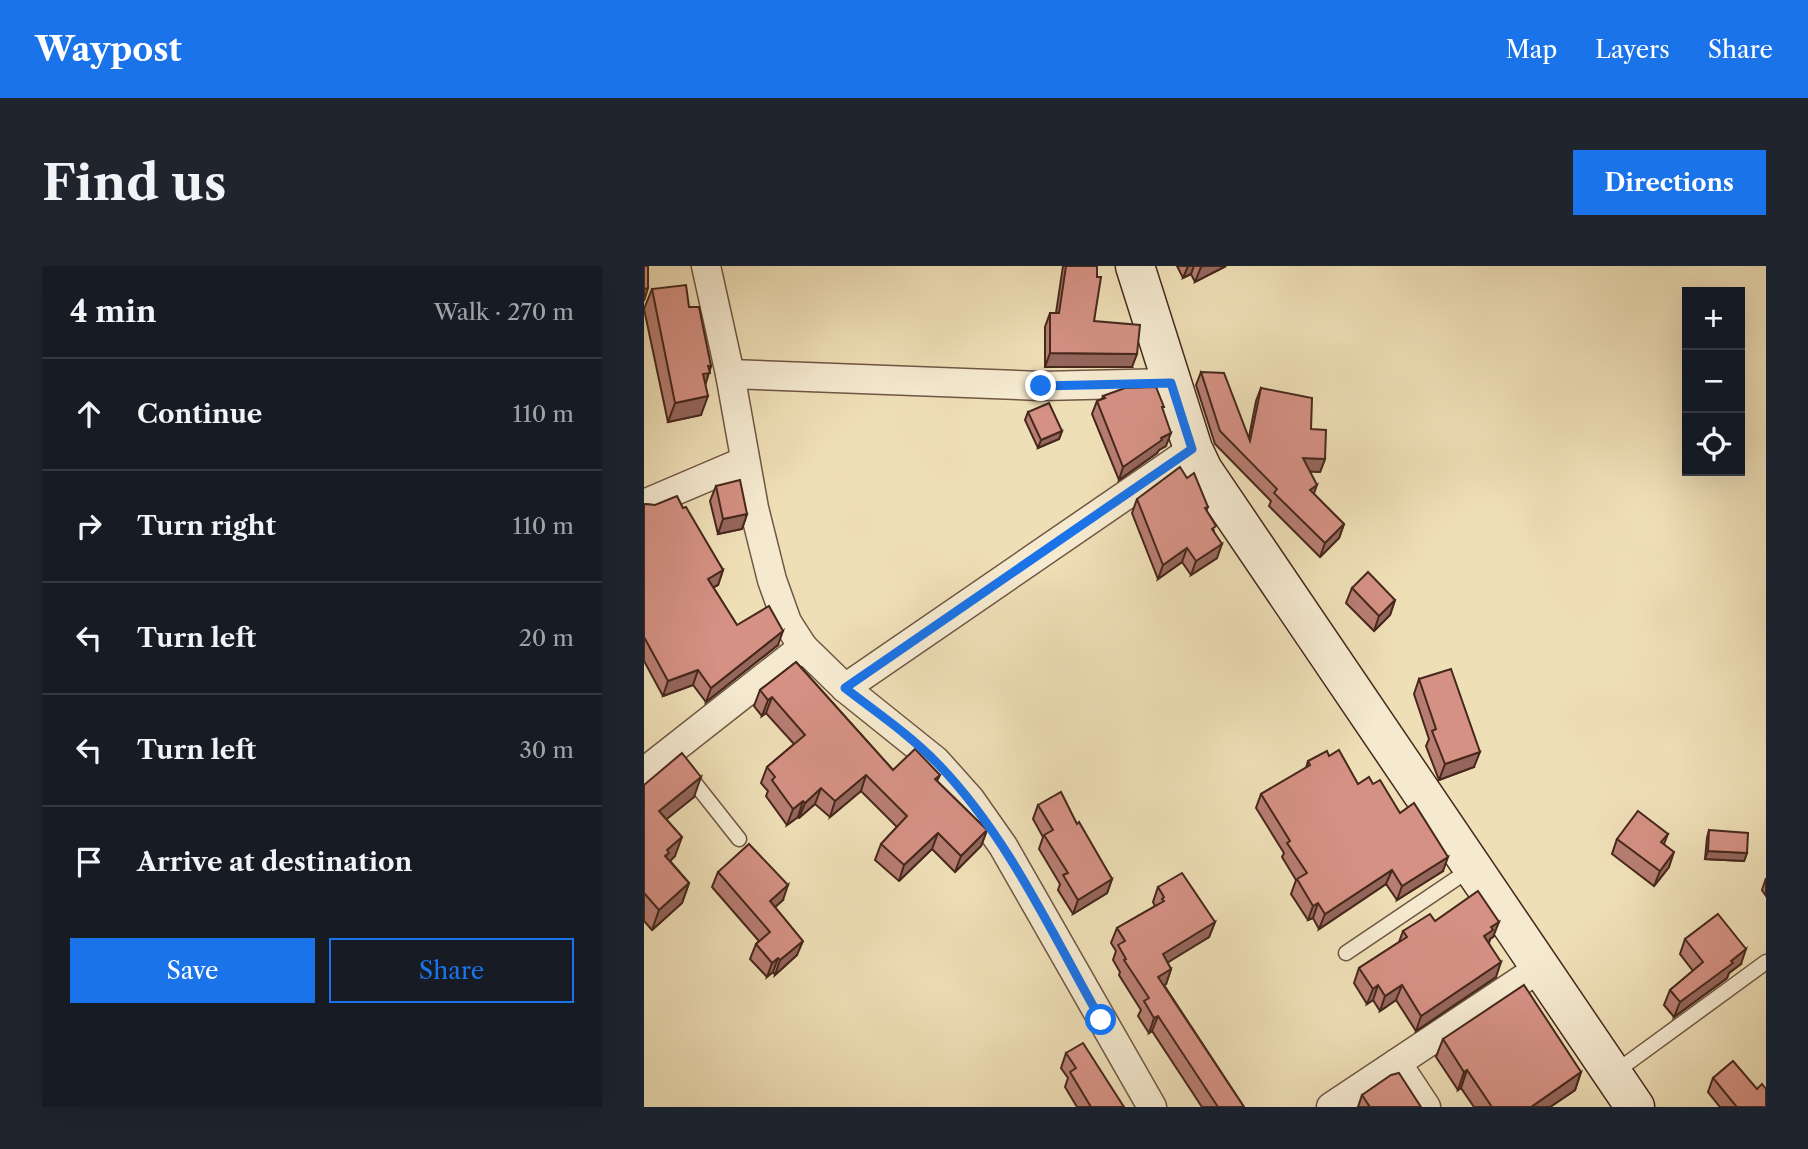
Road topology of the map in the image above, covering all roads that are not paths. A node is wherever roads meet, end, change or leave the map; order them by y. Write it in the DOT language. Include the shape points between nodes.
graph roads {
  1 [pos="706,266"];
  2 [pos="1135,266"];
  3 [pos="730,374"];
  4 [pos="1171,383"];
  5 [pos="1192,449"];
  6 [pos="745,461"];
  7 [pos="644,504"];
  8 [pos="803,647"];
  9 [pos="845,688"];
  10 [pos="670,751"];
  11 [pos="644,772"];
  12 [pos="739,839"];
  13 [pos="1473,867"];
  14 [pos="1346,953"];
  15 [pos="1766,962"];
  16 [pos="1541,967"];
  17 [pos="1397,1063"];
  18 [pos="1613,1073"];
  19 [pos="1152,1107"];
  20 [pos="1331,1107"];
  21 [pos="1426,1107"];
  22 [pos="1635,1107"];
  1 -- 3 [label="street"];
  2 -- 4 [label="street"];
  3 -- 4 [label="street" via="1041,386"];
  3 -- 6 [label="street"];
  4 -- 5 [label="street"];
  5 -- 9 [label="street"];
  5 -- 13 [label="street"];
  6 -- 7 [label="street"];
  6 -- 8 [label="street" via="772,580"];
  8 -- 9 [label="street"];
  8 -- 10 [label="street"];
  9 -- 19 [label="street" via="936,761 970,799 1003,846"];
  10 -- 11 [label="street"];
  10 -- 12 [label="lane"];
  13 -- 14 [label="lane"];
  13 -- 16 [label="street"];
  15 -- 18 [label="lane"];
  16 -- 17 [label="street"];
  16 -- 18 [label="street"];
  17 -- 20 [label="street"];
  17 -- 21 [label="street"];
  18 -- 22 [label="street"];
}
